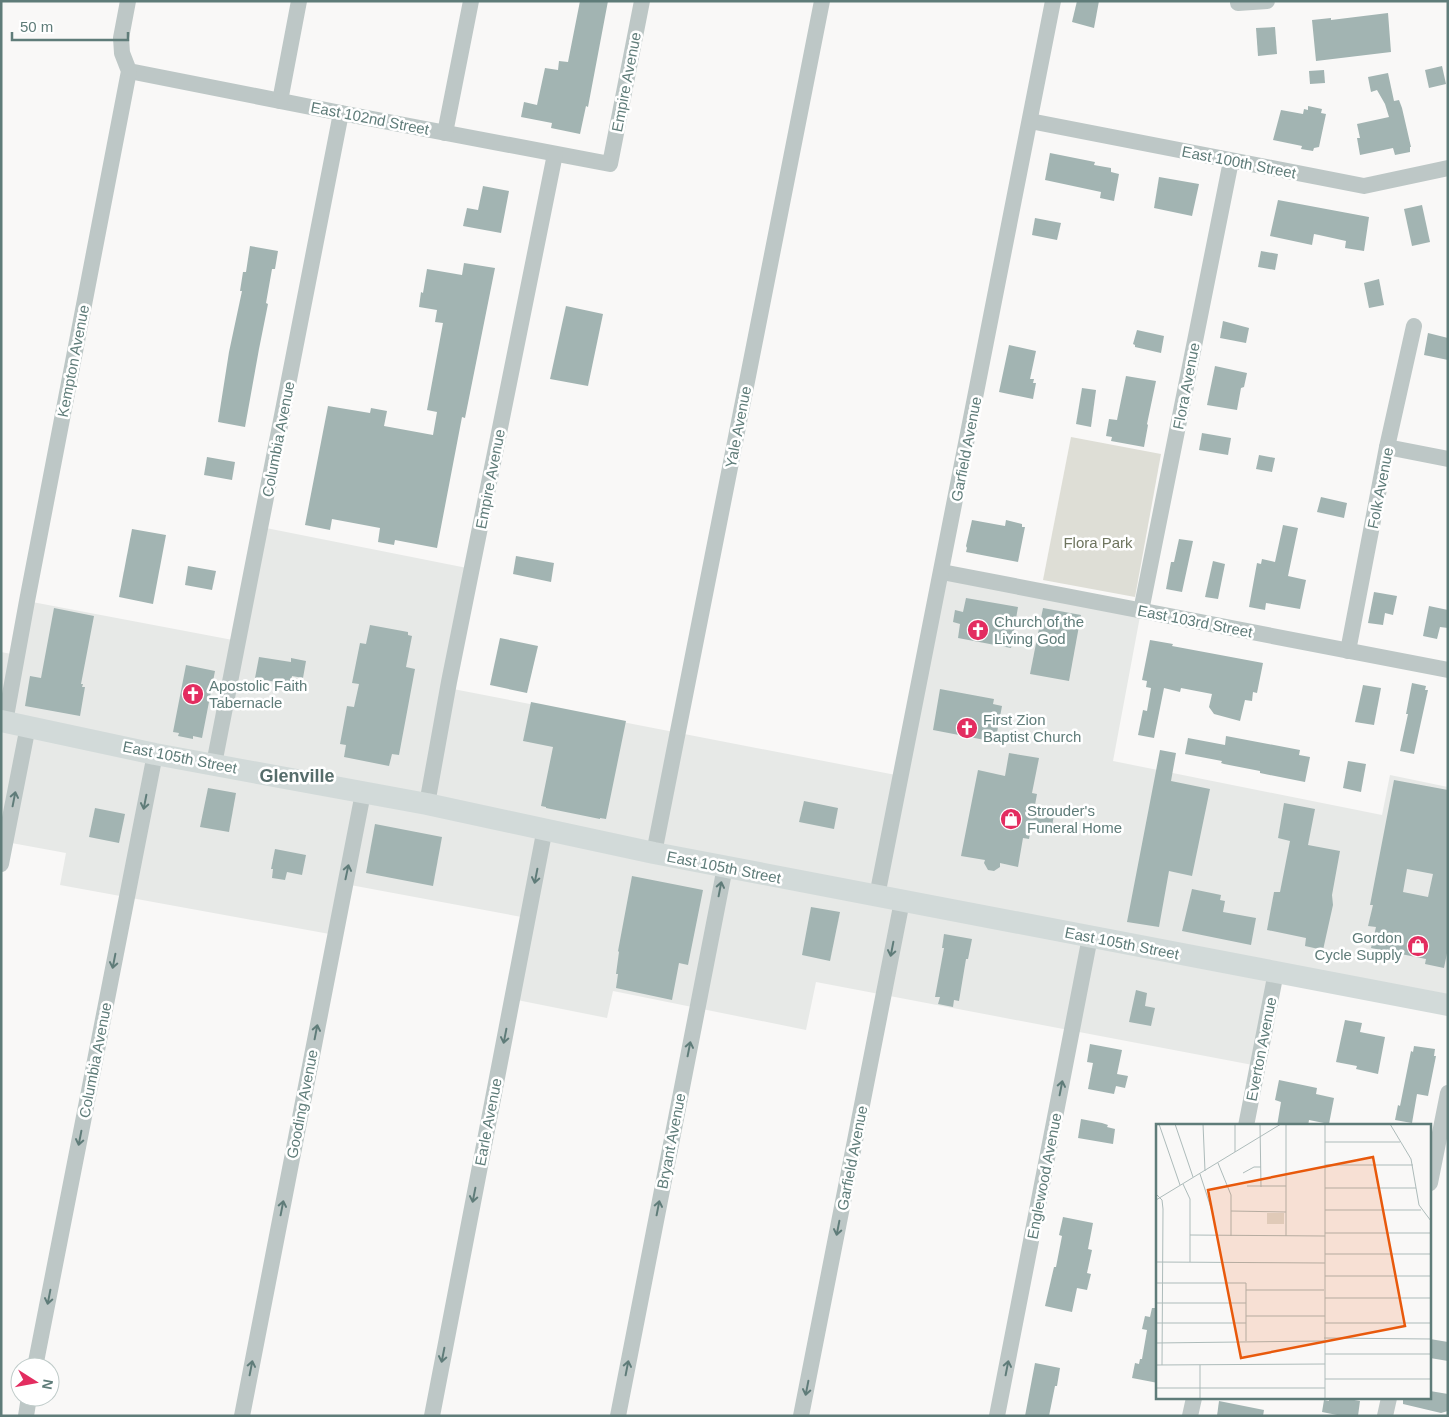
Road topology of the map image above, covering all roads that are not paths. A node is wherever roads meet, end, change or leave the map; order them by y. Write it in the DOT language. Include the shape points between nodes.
graph roads {
  1 [pos="128,1"];
  2 [pos="299,1"];
  3 [pos="471,1"];
  4 [pos="642,1"];
  5 [pos="822,1"];
  6 [pos="1053,1"];
  7 [pos="1267,1"];
  8 [pos="1238,3"];
  9 [pos="130,71"];
  10 [pos="280,101"];
  11 [pos="341,113"];
  12 [pos="1030,121"];
  13 [pos="445,133"];
  14 [pos="555,154"];
  15 [pos="1231,161"];
  16 [pos="610,164"];
  17 [pos="1448,168"];
  18 [pos="1414,326"];
  19 [pos="1388,447"];
  20 [pos="1448,459"];
  21 [pos="942,572"];
  22 [pos="1141,610"];
  23 [pos="1348,651"];
  24 [pos="1448,670"];
  25 [pos="3,722"];
  26 [pos="28,726"];
  27 [pos="155,754"];
  28 [pos="214,764"];
  29 [pos="363,793"];
  30 [pos="426,804"];
  31 [pos="545,828"];
  32 [pos="654,853"];
  33 [pos="1,864"];
  34 [pos="725,867"];
  35 [pos="877,896"];
  36 [pos="902,901"];
  37 [pos="1090,937"];
  38 [pos="1276,972"];
  39 [pos="1448,1005"];
  40 [pos="1448,1094"];
  41 [pos="1246,1124"];
  42 [pos="1432,1174"];
  43 [pos="37,1357"];
  44 [pos="1194,1400"];
  45 [pos="1388,1400"];
  46 [pos="242,1416"];
  47 [pos="432,1416"];
  48 [pos="618,1416"];
  49 [pos="802,1416"];
  50 [pos="997,1416"];
  51 [pos="1190,1416"];
  52 [pos="1385,1416"];
  1 -- 9 [label="street" via="121,38 122,53"];
  2 -- 10 [label="street"];
  3 -- 13 [label="street"];
  4 -- 16 [label="street, Empire Avenue"];
  5 -- 32 [label="street, Yale Avenue"];
  6 -- 12 [label="street, Garfield Avenue"];
  7 -- 8 [label="street"];
  9 -- 10 [label="street, East 102nd Street"];
  9 -- 25 [label="street, Kempton Avenue"];
  10 -- 11 [label="street, East 102nd Street"];
  11 -- 13 [label="street, East 102nd Street"];
  11 -- 28 [label="street, Columbia Avenue"];
  12 -- 15 [label="street, East 100th Street"];
  12 -- 21 [label="street, Garfield Avenue"];
  13 -- 14 [label="street, East 102nd Street"];
  14 -- 16 [label="street, East 102nd Street"];
  14 -- 30 [label="street, Empire Avenue"];
  15 -- 17 [label="street, East 100th Street" via="1364,186"];
  15 -- 22 [label="street, Flora Avenue"];
  18 -- 19 [label="street, Folk Avenue"];
  19 -- 20 [label="street"];
  19 -- 23 [label="street, Folk Avenue"];
  21 -- 22 [label="street, East 103rd Street"];
  21 -- 35 [label="street, Garfield Avenue"];
  22 -- 23 [label="street, East 103rd Street"];
  23 -- 24 [label="street, East 103rd Street"];
  25 -- 26 [label="main road, East 105th Street"];
  26 -- 27 [label="main road, East 105th Street"];
  33 -- 26 [label="street, one-way"];
  27 -- 28 [label="main road, East 105th Street"];
  27 -- 43 [label="street, Columbia Avenue, one-way"];
  28 -- 29 [label="main road, East 105th Street"];
  29 -- 30 [label="main road, East 105th Street"];
  46 -- 29 [label="street, Gooding Avenue, one-way"];
  30 -- 31 [label="main road, East 105th Street"];
  31 -- 32 [label="main road, East 105th Street"];
  31 -- 47 [label="street, Earle Avenue, one-way"];
  32 -- 34 [label="main road, East 105th Street"];
  34 -- 35 [label="main road, East 105th Street"];
  48 -- 34 [label="street, Bryant Avenue, one-way"];
  35 -- 36 [label="main road, East 105th Street"];
  36 -- 37 [label="main road, East 105th Street"];
  36 -- 49 [label="street, Garfield Avenue, one-way"];
  37 -- 38 [label="main road, East 105th Street"];
  50 -- 37 [label="street, Englewood Avenue, one-way"];
  38 -- 39 [label="main road, East 105th Street"];
  38 -- 41 [label="street, Everton Avenue"];
  40 -- 42 [label="street"];
  44 -- 51 [label="street"];
  45 -- 52 [label="street"];
}
